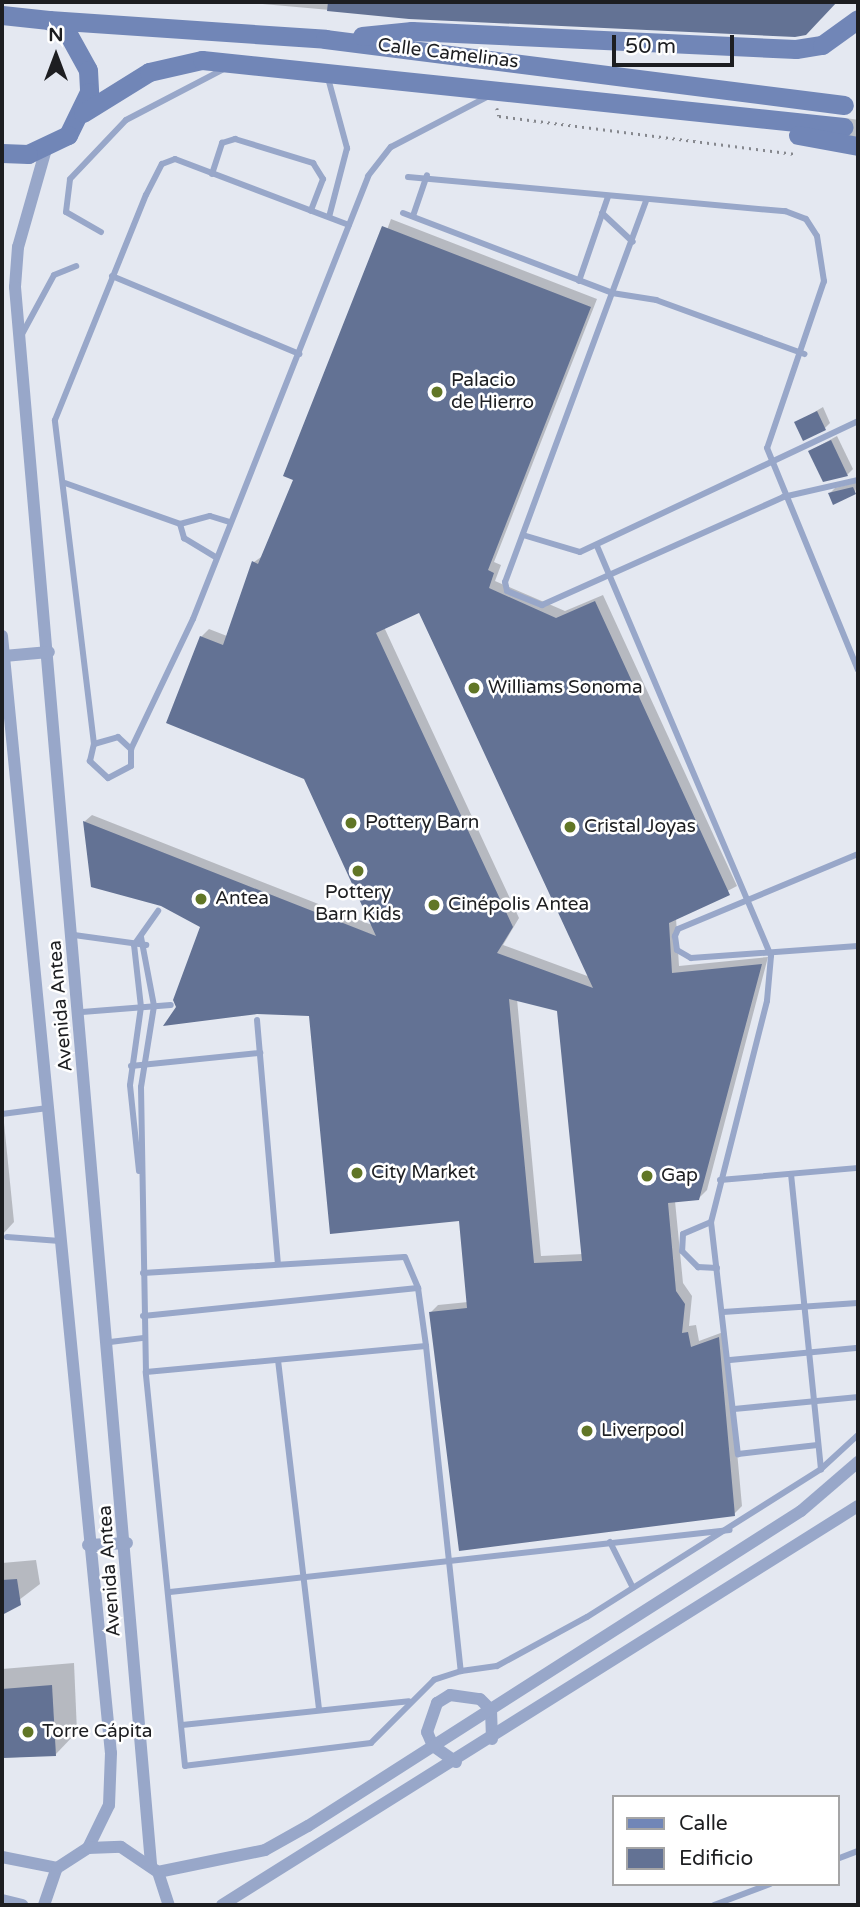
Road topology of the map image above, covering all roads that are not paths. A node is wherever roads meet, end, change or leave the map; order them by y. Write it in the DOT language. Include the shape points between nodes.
graph roads {
  1 [pos="4,14"];
  2 [pos="858,19"];
  3 [pos="49,20"];
  4 [pos="325,39"];
  5 [pos="239,62"];
  6 [pos="326,73"];
  7 [pos="493,94"];
  8 [pos="844,105"];
  9 [pos="83,114"];
  10 [pos="844,127"];
  11 [pos="858,146"];
  12 [pos="46,149"];
  13 [pos="2,153"];
  14 [pos="212,174"];
  15 [pos="427,175"];
  16 [pos="408,177"];
  17 [pos="608,197"];
  18 [pos="646,201"];
  19 [pos="311,211"];
  20 [pos="403,213"];
  21 [pos="602,213"];
  22 [pos="412,216"];
  23 [pos="329,217"];
  24 [pos="349,225"];
  25 [pos="101,232"];
  26 [pos="633,242"];
  27 [pos="76,266"];
  28 [pos="112,276"];
  29 [pos="579,281"];
  30 [pos="612,293"];
  31 [pos="20,338"];
  32 [pos="804,354"];
  33 [pos="299,355"];
  34 [pos="858,421"];
  35 [pos="769,464"];
  36 [pos="858,480"];
  37 [pos="65,483"];
  38 [pos="783,497"];
  39 [pos="230,522"];
  40 [pos="180,524"];
  41 [pos="523,535"];
  42 [pos="597,546"];
  43 [pos="216,558"];
  44 [pos="611,578"];
  45 [pos="2,636"];
  46 [pos="49,652"];
  47 [pos="4,656"];
  48 [pos="858,670"];
  49 [pos="94,744"];
  50 [pos="131,749"];
  51 [pos="8,767"];
  52 [pos="858,854"];
  53 [pos="750,897"];
  54 [pos="158,911"];
  55 [pos="74,935"];
  56 [pos="141,937"];
  57 [pos="134,945"];
  58 [pos="146,945"];
  59 [pos="858,946"];
  60 [pos="771,956"];
  61 [pos="171,1005"];
  62 [pos="154,1006"];
  63 [pos="141,1007"];
  64 [pos="82,1012"];
  65 [pos="257,1020"];
  66 [pos="260,1053"];
  67 [pos="144,1065"];
  68 [pos="131,1066"];
  69 [pos="48,1108"];
  70 [pos="2,1114"];
  71 [pos="858,1168"];
  72 [pos="139,1173"];
  73 [pos="791,1174"];
  74 [pos="720,1180"];
  75 [pos="711,1222"];
  76 [pos="7,1237"];
  77 [pos="60,1241"];
  78 [pos="278,1264"];
  79 [pos="717,1268"];
  80 [pos="143,1273"];
  81 [pos="418,1288"];
  82 [pos="858,1303"];
  83 [pos="801,1307"];
  84 [pos="723,1312"];
  85 [pos="143,1316"];
  86 [pos="144,1338"];
  87 [pos="110,1342"];
  88 [pos="426,1346"];
  89 [pos="858,1348"];
  90 [pos="806,1354"];
  91 [pos="278,1360"];
  92 [pos="730,1360"];
  93 [pos="146,1372"];
  94 [pos="858,1397"];
  95 [pos="811,1402"];
  96 [pos="734,1409"];
  97 [pos="858,1435"];
  98 [pos="817,1445"];
  99 [pos="858,1462"];
  100 [pos="821,1469"];
  101 [pos="858,1506"];
  102 [pos="730,1530"];
  103 [pos="610,1542"];
  104 [pos="127,1543"];
  105 [pos="88,1545"];
  106 [pos="447,1564"];
  107 [pos="304,1579"];
  108 [pos="633,1588"];
  109 [pos="170,1592"];
  110 [pos="461,1671"];
  111 [pos="410,1701"];
  112 [pos="319,1710"];
  113 [pos="491,1710"];
  114 [pos="182,1726"];
  115 [pos="492,1739"];
  116 [pos="433,1746"];
  117 [pos="456,1762"];
  118 [pos="308,1826"];
  119 [pos="317,1843"];
  120 [pos="88,1848"];
  121 [pos="858,1851"];
  122 [pos="2,1857"];
  123 [pos="839,1858"];
  124 [pos="57,1868"];
  125 [pos="154,1868"];
  126 [pos="765,1886"];
  127 [pos="2,1899"];
  128 [pos="22,1905"];
  129 [pos="44,1905"];
  130 [pos="169,1905"];
  131 [pos="222,1905"];
  132 [pos="713,1905"];
  1 -- 3 [label="main road, Calle Camelinas"];
  2 -- 4 [label="main road" via="822,45 796,49 412,31"];
  3 -- 4 [label="main road, Calle Camelinas"];
  3 -- 9 [label="main road" via="67,32 88,70"];
  4 -- 8 [label="main road, Calle Camelinas"];
  5 -- 6 [label="main road, Calle Camelinas"];
  5 -- 9 [label="main road, Calle Camelinas" via="202,60 158,69"];
  5 -- 25 [label="lane" via="126,120 70,179 66,212"];
  6 -- 7 [label="main road, Calle Camelinas"];
  6 -- 23 [label="lane" via="347,148"];
  7 -- 10 [label="main road, Calle Camelinas"];
  7 -- 11 [label="main road" via="526,105"];
  7 -- 24 [label="lane" via="391,147 368,176"];
  9 -- 12 [label="main road, Calle Camelinas"];
  12 -- 13 [label="main road"];
  12 -- 31 [label="street, Avenida Antea" via="18,247"];
  14 -- 19 [label="lane"];
  14 -- 19 [label="lane" via="222,143 235,139 313,163 323,179"];
  14 -- 28 [label="lane" via="175,159 162,164"];
  15 -- 16 [label="lane"];
  15 -- 17 [label="lane"];
  15 -- 22 [label="lane"];
  17 -- 18 [label="lane"];
  17 -- 21 [label="lane"];
  18 -- 26 [label="lane"];
  18 -- 32 [label="lane" via="785,211 806,219 825,268"];
  19 -- 23 [label="lane"];
  20 -- 22 [label="lane"];
  21 -- 26 [label="lane"];
  21 -- 29 [label="lane"];
  22 -- 29 [label="lane"];
  23 -- 24 [label="lane"];
  24 -- 33 [label="lane"];
  26 -- 30 [label="lane"];
  27 -- 31 [label="lane" via="54,275"];
  28 -- 33 [label="lane"];
  28 -- 37 [label="lane" via="55,420"];
  29 -- 30 [label="lane"];
  30 -- 32 [label="lane" via="656,300"];
  30 -- 41 [label="lane"];
  31 -- 46 [label="street, Avenida Antea"];
  32 -- 35 [label="lane" via="770,430"];
  33 -- 39 [label="lane"];
  34 -- 35 [label="lane"];
  35 -- 38 [label="lane"];
  35 -- 42 [label="lane"];
  36 -- 38 [label="lane"];
  37 -- 40 [label="lane"];
  37 -- 49 [label="lane"];
  38 -- 44 [label="lane"];
  38 -- 48 [label="lane"];
  39 -- 40 [label="lane" via="210,516"];
  39 -- 43 [label="lane"];
  40 -- 43 [label="lane" via="184,538"];
  41 -- 42 [label="lane" via="569,553"];
  41 -- 44 [label="lane" via="505,582 515,597 542,605"];
  42 -- 44 [label="lane"];
  43 -- 50 [label="lane"];
  44 -- 53 [label="lane"];
  45 -- 47 [label="street, Avenida Antea"];
  46 -- 47 [label="street"];
  46 -- 55 [label="street, Avenida Antea"];
  47 -- 51 [label="street, Avenida Antea"];
  49 -- 50 [label="lane" via="110,735"];
  49 -- 50 [label="lane" via="90,761 108,778 125,773"];
  51 -- 69 [label="street, Avenida Antea"];
  52 -- 53 [label="lane"];
  53 -- 60 [label="lane"];
  53 -- 60 [label="lane" via="678,929 677,950 691,958"];
  54 -- 56 [label="lane"];
  55 -- 57 [label="lane" via="115,936"];
  55 -- 64 [label="street, Avenida Antea"];
  56 -- 57 [label="lane"];
  56 -- 58 [label="lane"];
  57 -- 58 [label="lane"];
  57 -- 63 [label="lane"];
  58 -- 62 [label="lane"];
  59 -- 60 [label="lane"];
  60 -- 74 [label="lane" via="768,1002"];
  61 -- 62 [label="lane"];
  62 -- 63 [label="lane"];
  62 -- 67 [label="lane"];
  63 -- 64 [label="lane"];
  63 -- 68 [label="lane"];
  64 -- 87 [label="street, Avenida Antea"];
  65 -- 66 [label="lane"];
  66 -- 67 [label="lane"];
  66 -- 78 [label="lane"];
  67 -- 68 [label="lane"];
  67 -- 72 [label="lane"];
  68 -- 72 [label="lane"];
  69 -- 70 [label="lane"];
  69 -- 77 [label="street, Avenida Antea"];
  71 -- 73 [label="lane"];
  72 -- 80 [label="lane"];
  73 -- 74 [label="lane"];
  73 -- 83 [label="lane"];
  74 -- 75 [label="lane"];
  75 -- 79 [label="lane"];
  75 -- 79 [label="lane" via="683,1234 682,1251 698,1267"];
  76 -- 77 [label="lane"];
  77 -- 105 [label="street, Avenida Antea"];
  78 -- 80 [label="lane"];
  78 -- 81 [label="lane" via="394,1254 405,1257"];
  79 -- 84 [label="lane"];
  80 -- 85 [label="lane"];
  81 -- 85 [label="lane"];
  81 -- 88 [label="lane"];
  82 -- 83 [label="lane"];
  83 -- 84 [label="lane"];
  83 -- 90 [label="lane"];
  84 -- 92 [label="lane"];
  85 -- 86 [label="lane"];
  86 -- 87 [label="lane"];
  86 -- 93 [label="lane"];
  87 -- 104 [label="street, Avenida Antea"];
  88 -- 91 [label="lane"];
  88 -- 106 [label="lane"];
  89 -- 90 [label="lane"];
  90 -- 92 [label="lane"];
  90 -- 95 [label="lane"];
  91 -- 93 [label="lane"];
  91 -- 107 [label="lane"];
  92 -- 96 [label="lane"];
  93 -- 109 [label="lane"];
  94 -- 95 [label="lane"];
  95 -- 96 [label="lane"];
  95 -- 98 [label="lane"];
  96 -- 98 [label="lane" via="738,1454"];
  97 -- 100 [label="lane"];
  98 -- 100 [label="lane"];
  99 -- 113 [label="street" via="801,1511"];
  100 -- 102 [label="lane"];
  101 -- 115 [label="street"];
  102 -- 103 [label="lane"];
  102 -- 108 [label="lane"];
  103 -- 106 [label="lane"];
  103 -- 108 [label="lane"];
  104 -- 105 [label="street"];
  104 -- 125 [label="street, Avenida Antea"];
  105 -- 120 [label="street, Avenida Antea" via="111,1752 110,1805"];
  106 -- 107 [label="lane"];
  106 -- 110 [label="lane"];
  107 -- 109 [label="lane"];
  107 -- 112 [label="lane"];
  108 -- 110 [label="lane" via="496,1666"];
  109 -- 114 [label="lane"];
  110 -- 111 [label="lane" via="434,1680"];
  111 -- 112 [label="lane"];
  111 -- 114 [label="lane" via="372,1743 185,1766"];
  112 -- 114 [label="lane"];
  113 -- 115 [label="street"];
  113 -- 116 [label="street"];
  113 -- 116 [label="street" via="466,1693 437,1703 428,1716"];
  115 -- 117 [label="street"];
  116 -- 117 [label="street"];
  116 -- 118 [label="street"];
  117 -- 119 [label="street"];
  118 -- 119 [label="street"];
  118 -- 125 [label="street" via="265,1850"];
  119 -- 131 [label="street"];
  120 -- 124 [label="street"];
  120 -- 125 [label="street" via="121,1847"];
  121 -- 123 [label="lane"];
  122 -- 124 [label="street"];
  124 -- 129 [label="street"];
  125 -- 130 [label="street, Avenida Antea"];
  126 -- 132 [label="lane"];
  127 -- 128 [label="street"];
}
